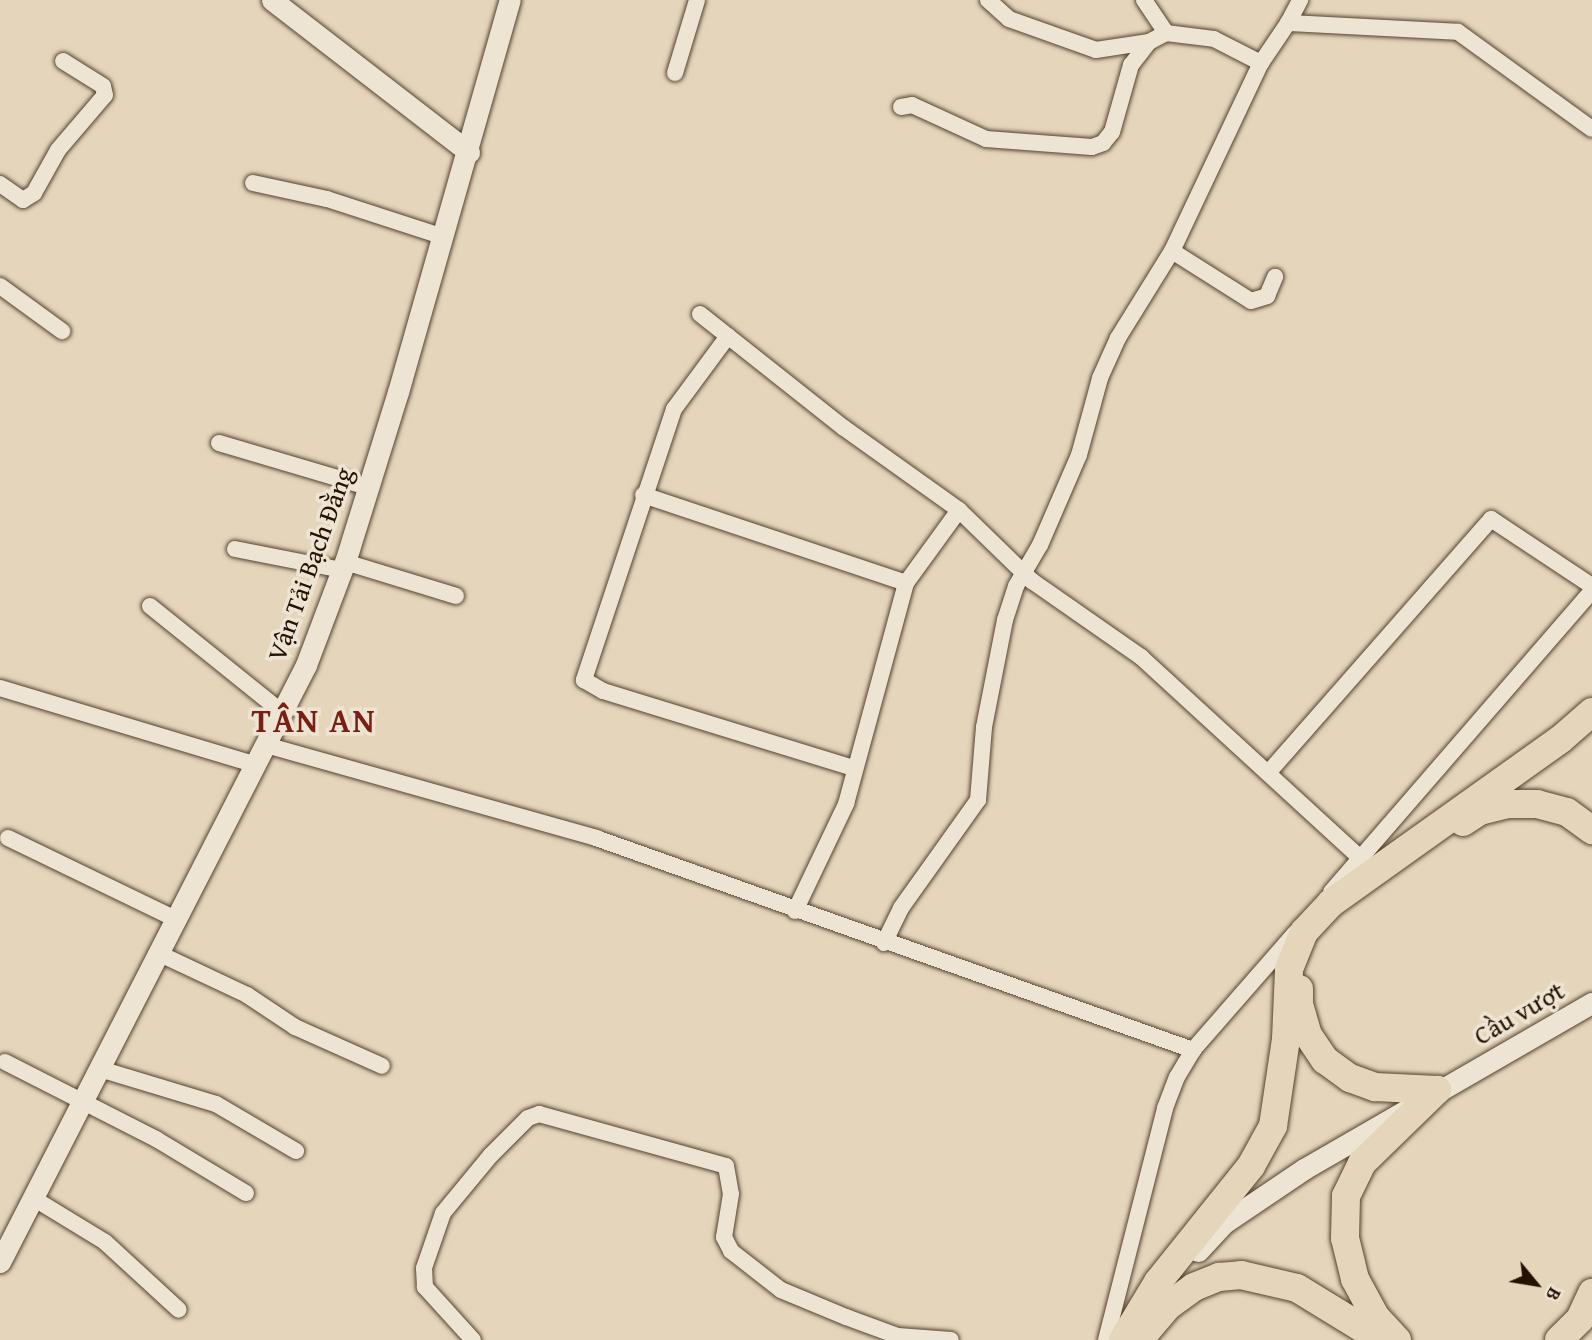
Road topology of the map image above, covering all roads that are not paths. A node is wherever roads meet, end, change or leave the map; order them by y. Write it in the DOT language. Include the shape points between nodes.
graph roads {
  1 [pos="272,0"];
  2 [pos="510,0"];
  3 [pos="697,0"];
  4 [pos="988,0"];
  5 [pos="1144,0"];
  6 [pos="1300,0"];
  7 [pos="1288,23"];
  8 [pos="1166,33"];
  9 [pos="1149,42"];
  10 [pos="63,61"];
  11 [pos="1261,63"];
  12 [pos="675,73"];
  13 [pos="901,107"];
  14 [pos="1592,129"];
  15 [pos="469,152"];
  16 [pos="253,183"];
  17 [pos="0,184"];
  18 [pos="444,237"];
  19 [pos="1172,251"];
  20 [pos="1275,276"];
  21 [pos="0,286"];
  22 [pos="700,314"];
  23 [pos="62,331"];
  24 [pos="727,336"];
  25 [pos="219,443"];
  26 [pos="368,487"];
  27 [pos="643,495"];
  28 [pos="960,509"];
  29 [pos="235,549"];
  30 [pos="344,566"];
  31 [pos="1024,574"];
  32 [pos="906,583"];
  33 [pos="1592,589"];
  34 [pos="456,596"];
  35 [pos="150,606"];
  36 [pos="0,688"];
  37 [pos="282,712"];
  38 [pos="1592,712"];
  39 [pos="266,744"];
  40 [pos="256,765"];
  41 [pos="853,768"];
  42 [pos="1268,774"];
  43 [pos="1592,830"];
  44 [pos="8,838"];
  45 [pos="1360,858"];
  46 [pos="795,911"];
  47 [pos="178,920"];
  48 [pos="884,943"];
  49 [pos="160,954"];
  50 [pos="1592,1003"];
  51 [pos="1193,1050"];
  52 [pos="5,1062"];
  53 [pos="382,1066"];
  54 [pos="100,1069"];
  55 [pos="1437,1090"];
  56 [pos="83,1101"];
  57 [pos="296,1151"];
  58 [pos="246,1193"];
  59 [pos="33,1198"];
  60 [pos="0,1262"];
  61 [pos="1592,1293"];
  62 [pos="178,1310"];
  63 [pos="473,1340"];
  64 [pos="951,1340"];
  65 [pos="1106,1340"];
  66 [pos="1126,1340"];
  67 [pos="1139,1340"];
  68 [pos="1381,1340"];
  69 [pos="1397,1340"];
  70 [pos="1559,1340"];
  1 -- 15 [label="street"];
  2 -- 15 [label="street, Vận Tải Bạch Đằng"];
  3 -- 12 [label="street"];
  4 -- 9 [label="street" via="1009,19 1096,50"];
  5 -- 8 [label="street"];
  6 -- 7 [label="street"];
  7 -- 11 [label="street"];
  7 -- 14 [label="street" via="1458,32"];
  8 -- 9 [label="street"];
  8 -- 11 [label="street" via="1214,39"];
  9 -- 13 [label="street" via="1131,65 1112,132 1092,147 986,139 925,109"];
  10 -- 17 [label="street" via="103,86 105,95 58,150 34,193 23,200"];
  11 -- 19 [label="street"];
  15 -- 18 [label="street, Vận Tải Bạch Đằng"];
  16 -- 18 [label="street" via="327,199"];
  18 -- 26 [label="street, Vận Tải Bạch Đằng"];
  19 -- 20 [label="street" via="1251,301 1267,296"];
  19 -- 31 [label="street" via="1104,368 1087,412 1079,455"];
  21 -- 23 [label="street"];
  22 -- 24 [label="street"];
  24 -- 27 [label="street" via="674,409"];
  24 -- 28 [label="street" via="844,428"];
  25 -- 26 [label="street"];
  26 -- 30 [label="street, Vận Tải Bạch Đằng"];
  27 -- 32 [label="street"];
  27 -- 41 [label="street" via="584,680 603,691"];
  28 -- 31 [label="street"];
  28 -- 32 [label="street"];
  29 -- 30 [label="street"];
  30 -- 34 [label="street"];
  30 -- 37 [label="street, Vận Tải Bạch Đằng" via="306,665"];
  31 -- 42 [label="street" via="1141,657"];
  31 -- 48 [label="street" via="1005,620 984,727 978,800 901,908"];
  32 -- 41 [label="street"];
  33 -- 42 [label="street" via="1491,519"];
  33 -- 45 [label="street"];
  35 -- 37 [label="street"];
  36 -- 40 [label="street"];
  37 -- 39 [label="street, Vận Tải Bạch Đằng"];
  38 -- 66 [label="highway" via="1331,903 1304,932 1289,969 1286,1039 1273,1126 1251,1166 1158,1282"];
  39 -- 40 [label="street, Vận Tải Bạch Đằng"];
  39 -- 46 [label="street" via="596,838"];
  40 -- 47 [label="street, Vận Tải Bạch Đằng"];
  41 -- 46 [label="street" via="845,804"];
  42 -- 45 [label="street"];
  43 -- 55 [label="highway" via="1567,812 1537,804 1508,804 1480,811 1339,911 1314,939 1301,972 1298,1004 1308,1035 1325,1059 1350,1078 1375,1087"];
  44 -- 47 [label="street"];
  45 -- 51 [label="street"];
  46 -- 48 [label="street"];
  47 -- 49 [label="street, Vận Tải Bạch Đằng"];
  48 -- 51 [label="street"];
  49 -- 53 [label="street" via="247,995 295,1027"];
  49 -- 54 [label="street, Vận Tải Bạch Đằng"];
  50 -- 55 [label="street, Cầu vượt"];
  51 -- 65 [label="street" via="1165,1108"];
  52 -- 56 [label="street"];
  54 -- 56 [label="street, Vận Tải Bạch Đằng"];
  54 -- 57 [label="street" via="216,1104"];
  55 -- 66 [label="street, Cầu vượt" via="1224,1223 1170,1281"];
  55 -- 69 [label="highway" via="1362,1163 1346,1196 1345,1238 1355,1279 1376,1316"];
  56 -- 58 [label="street"];
  56 -- 59 [label="street, Vận Tải Bạch Đằng"];
  59 -- 60 [label="street, Vận Tải Bạch Đằng"];
  59 -- 62 [label="street" via="105,1242"];
  61 -- 70 [label="highway" via="1580,1319"];
  63 -- 64 [label="street" via="425,1287 424,1268 443,1213 491,1155 528,1118 539,1114 726,1166 731,1194 724,1237 741,1259 781,1290 898,1336"];
  67 -- 68 [label="highway" via="1168,1306 1194,1287 1219,1277 1241,1275 1297,1287"];
}
